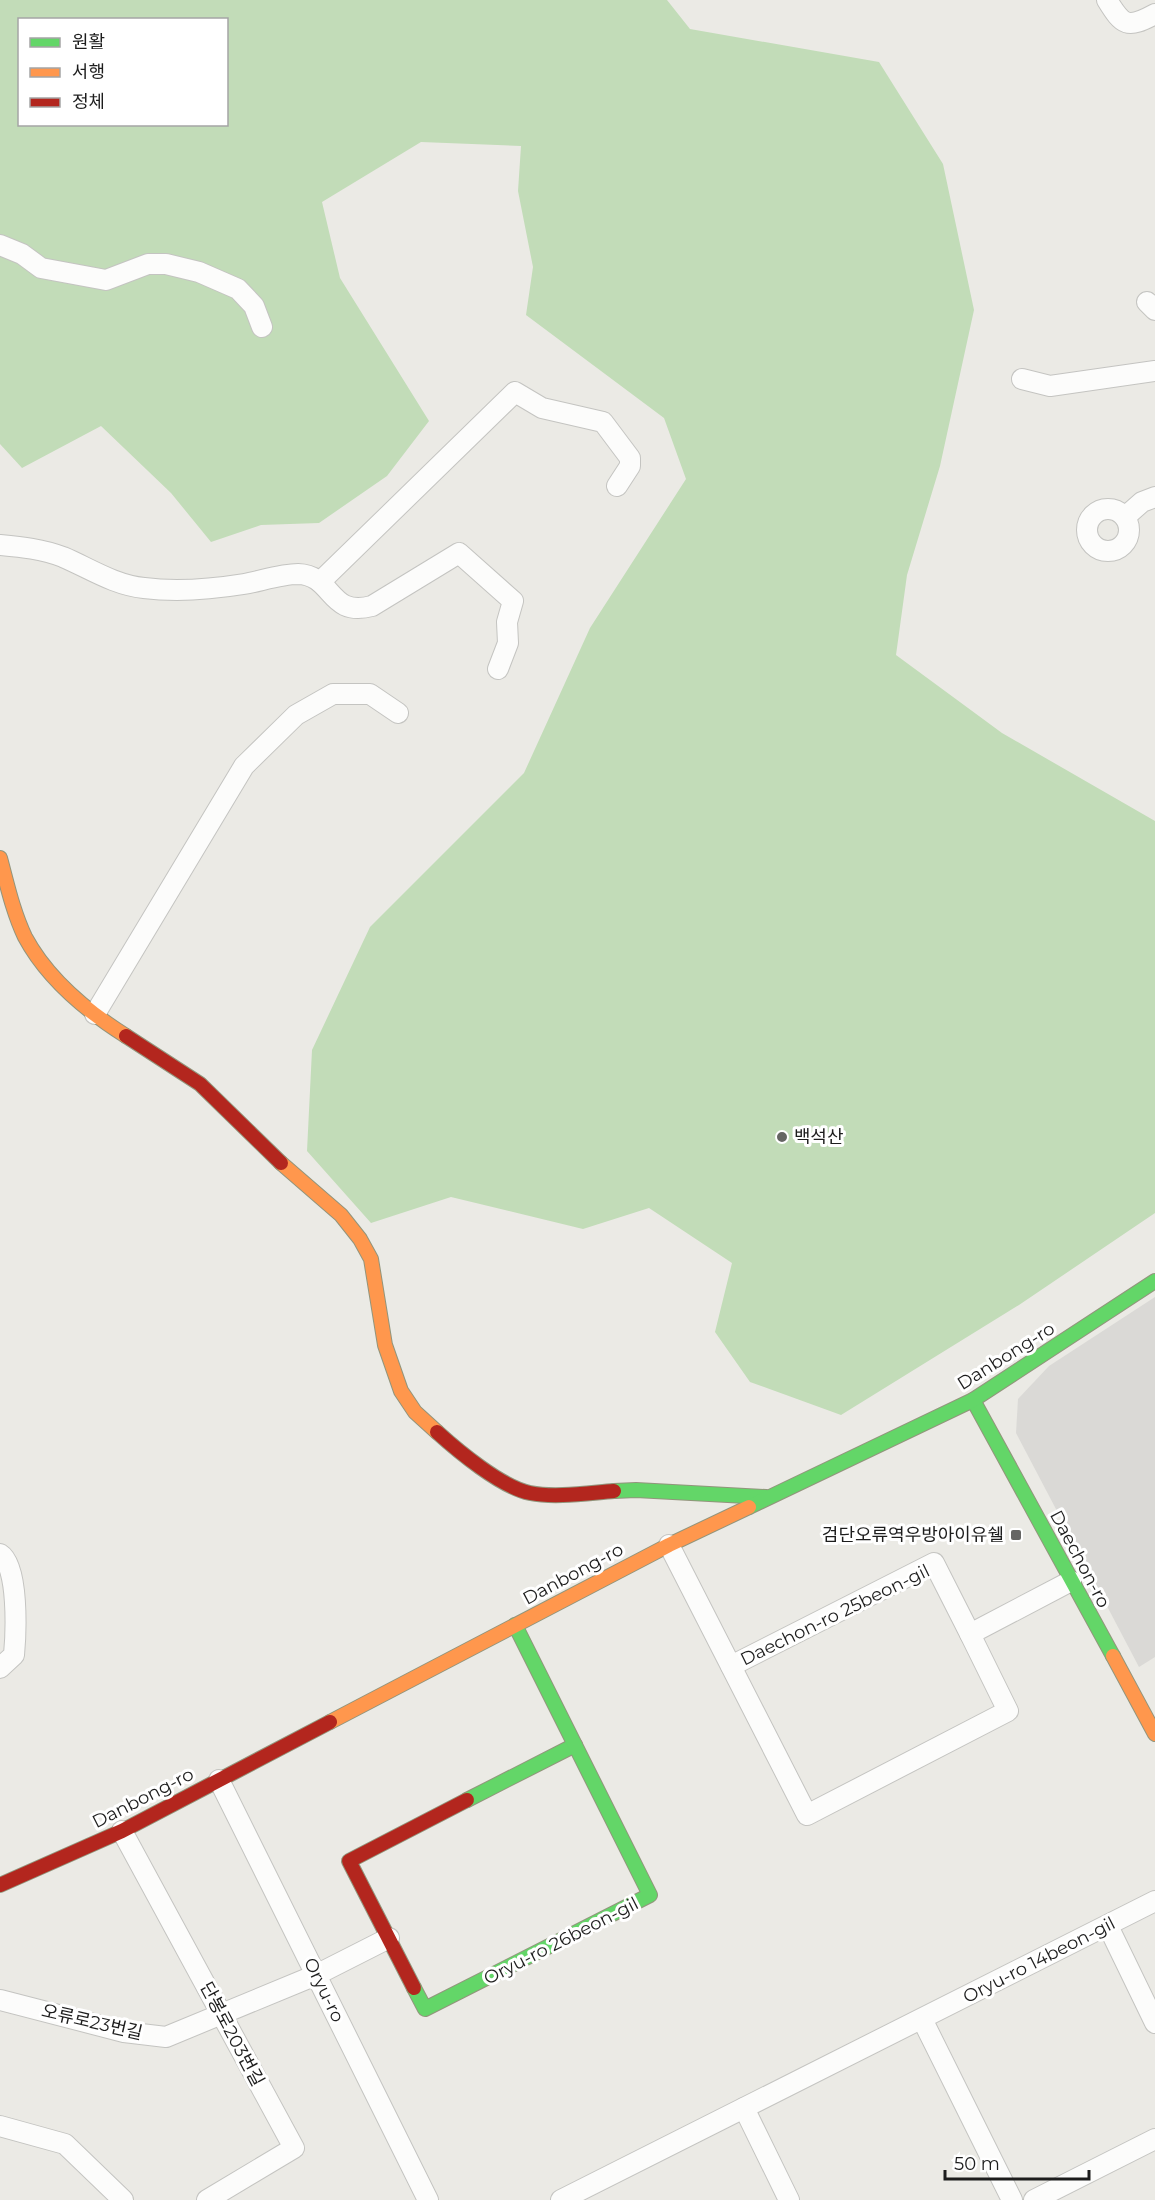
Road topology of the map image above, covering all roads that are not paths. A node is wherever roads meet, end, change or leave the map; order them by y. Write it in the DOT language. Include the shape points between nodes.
graph roads {
  1 [pos="1107,0"];
  2 [pos="1155,14"];
  3 [pos="0,245"];
  4 [pos="262,327"];
  5 [pos="1155,371"];
  6 [pos="1022,379"];
  7 [pos="617,486"];
  8 [pos="1155,497"];
  9 [pos="1125,517"];
  10 [pos="0,545"];
  11 [pos="320,582"];
  12 [pos="498,669"];
  13 [pos="398,713"];
  14 [pos="0,858"];
  15 [pos="94,1014"];
  16 [pos="1155,1281"];
  17 [pos="974,1400"];
  18 [pos="768,1497"];
  19 [pos="669,1545"];
  20 [pos="0,1554"];
  21 [pos="1071,1581"];
  22 [pos="515,1625"];
  23 [pos="970,1634"];
  24 [pos="731,1666"];
  25 [pos="0,1668"];
  26 [pos="1155,1734"];
  27 [pos="575,1745"];
  28 [pos="219,1780"];
  29 [pos="122,1830"];
  30 [pos="0,1885"];
  31 [pos="1155,1901"];
  32 [pos="1108,1926"];
  33 [pos="389,1938"];
  34 [pos="316,1975"];
  35 [pos="0,2000"];
  36 [pos="222,2014"];
  37 [pos="922,2019"];
  38 [pos="1155,2023"];
  39 [pos="744,2108"];
  40 [pos="0,2126"];
  41 [pos="1155,2139"];
  42 [pos="123,2200"];
  43 [pos="207,2200"];
  44 [pos="428,2200"];
  45 [pos="561,2200"];
  46 [pos="789,2200"];
  47 [pos="1011,2200"];
  48 [pos="1034,2200"];
  1 -- 2 [label="street" via="1124,23 1134,24"];
  3 -- 4 [label="street" via="41,268 106,280 148,264 199,272 238,289 254,306"];
  5 -- 6 [label="street" via="1050,386"];
  7 -- 11 [label="street" via="630,466 630,458 603,422 542,408 516,392"];
  8 -- 9 [label="street" via="1142,502"];
  10 -- 11 [label="street" via="40,549 143,588 223,587 298,574"];
  11 -- 12 [label="street" via="346,607 359,609 372,606 459,553 513,601 507,622 508,643"];
  13 -- 15 [label="street" via="370,694 333,694 296,715 251,759"];
  14 -- 15 [label="street" via="26,938 46,968"];
  15 -- 18 [label="street" via="200,1084 290,1172 341,1215 371,1259 385,1346 401,1390 415,1412 487,1471 509,1486 530,1493 636,1490"];
  16 -- 17 [label="street, Danbong-ro"];
  17 -- 18 [label="street, Danbong-ro"];
  17 -- 21 [label="street, Daechon-ro"];
  18 -- 19 [label="street, Danbong-ro"];
  19 -- 22 [label="street, Danbong-ro"];
  19 -- 24 [label="street, Daechon-ro 25beon-gil"];
  20 -- 25 [label="street" via="16,1600 17,1628 14,1655"];
  21 -- 23 [label="street"];
  21 -- 26 [label="street, Daechon-ro"];
  22 -- 27 [label="street, Oryu-ro 26beon-gil"];
  22 -- 28 [label="street, Danbong-ro"];
  23 -- 24 [label="street, Daechon-ro 25beon-gil" via="934,1563"];
  23 -- 24 [label="street, Daechon-ro 25beon-gil" via="1008,1711 807,1815"];
  27 -- 33 [label="street, Oryu-ro 26beon-gil" via="349,1860"];
  27 -- 33 [label="street, Oryu-ro 26beon-gil" via="650,1895 426,2009"];
  28 -- 29 [label="street, Danbong-ro"];
  28 -- 34 [label="street, Oryu-ro"];
  29 -- 30 [label="street, Danbong-ro"];
  29 -- 36 [label="street, 단봉로203번길"];
  31 -- 32 [label="street, Oryu-ro 14beon-gil"];
  32 -- 37 [label="street, Oryu-ro 14beon-gil"];
  32 -- 38 [label="street"];
  33 -- 34 [label="street"];
  34 -- 36 [label="street, 오류로23번길"];
  34 -- 44 [label="street, Oryu-ro"];
  35 -- 36 [label="street, 오류로23번길" via="124,2032 166,2037"];
  36 -- 43 [label="street, 단봉로203번길" via="294,2148"];
  37 -- 39 [label="street, Oryu-ro 14beon-gil"];
  37 -- 47 [label="street"];
  39 -- 45 [label="street, Oryu-ro 14beon-gil"];
  39 -- 46 [label="street"];
  40 -- 42 [label="street" via="65,2144"];
  41 -- 48 [label="street"];
}
